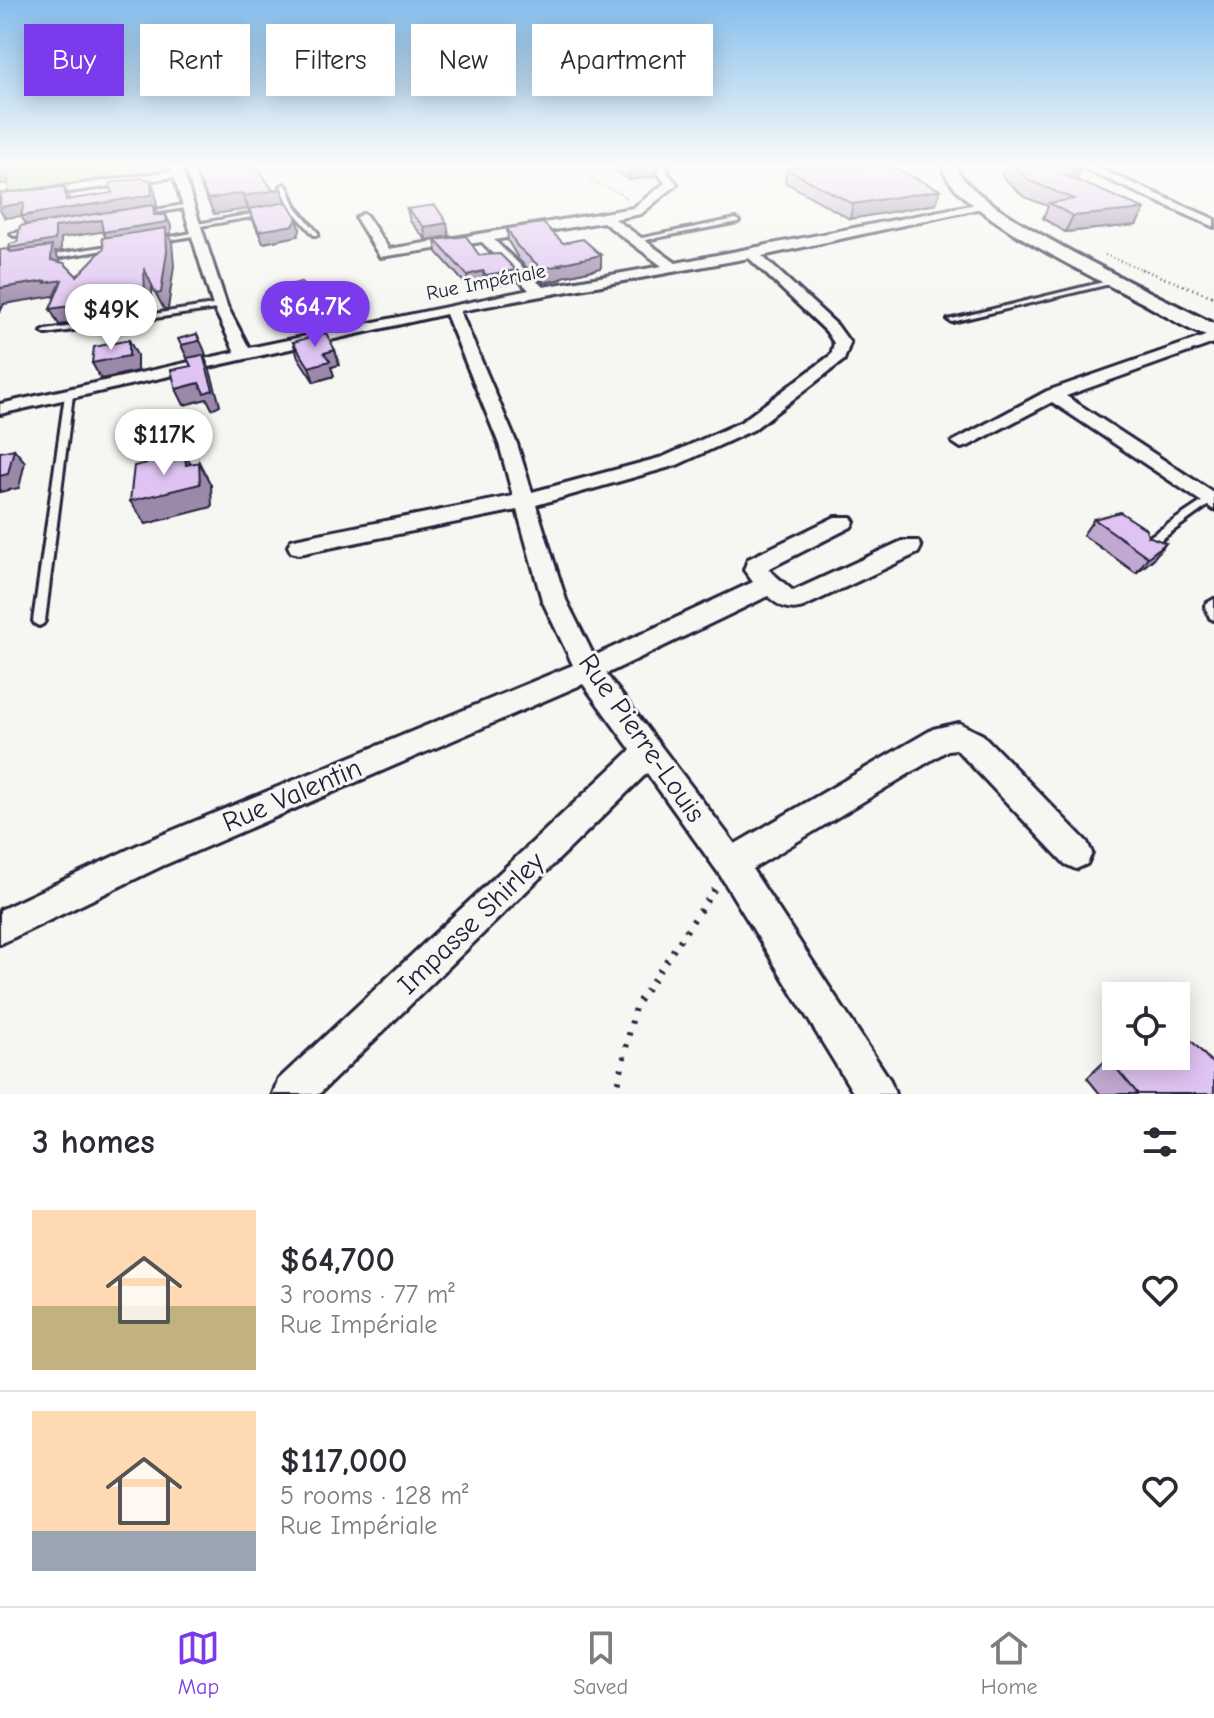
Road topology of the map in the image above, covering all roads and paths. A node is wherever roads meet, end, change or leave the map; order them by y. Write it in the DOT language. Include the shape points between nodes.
graph roads {
  1 [pos="192,217"];
  2 [pos="251,217"];
  3 [pos="301,217"];
  4 [pos="611,217"];
  5 [pos="922,217"];
  6 [pos="1001,217"];
  7 [pos="362,218"];
  8 [pos="605,218"];
  9 [pos="736,221"];
  10 [pos="43,229"];
  11 [pos="196,229"];
  12 [pos="14,234"];
  13 [pos="316,234"];
  14 [pos="485,238"];
  15 [pos="635,240"];
  16 [pos="153,241"];
  17 [pos="123,245"];
  18 [pos="1095,252"];
  19 [pos="752,254"];
  20 [pos="34,260"];
  21 [pos="673,268"];
  22 [pos="1116,281"];
  23 [pos="540,292"];
  24 [pos="1214,297"];
  25 [pos="220,306"];
  26 [pos="451,308"];
  27 [pos="952,320"];
  28 [pos="46,332"];
  29 [pos="1214,332"];
  30 [pos="1214,338"];
  31 [pos="243,352"];
  32 [pos="69,395"];
  33 [pos="1053,395"];
  34 [pos="0,409"];
  35 [pos="961,442"];
  36 [pos="525,501"];
  37 [pos="1211,502"];
  38 [pos="843,522"];
  39 [pos="299,546"];
  40 [pos="910,547"];
  41 [pos="1142,547"];
  42 [pos="769,585"];
  43 [pos="1214,604"];
  44 [pos="1214,615"];
  45 [pos="39,621"];
  46 [pos="588,670"];
  47 [pos="650,751"];
  48 [pos="1076,853"];
  49 [pos="731,864"];
  50 [pos="0,927"];
  51 [pos="292,1094"];
  52 [pos="616,1094"];
  53 [pos="876,1094"];
  1 -- 11 [label="street"];
  2 -- 11 [label="lane"];
  3 -- 13 [label="lane"];
  4 -- 8 [label="street"];
  5 -- 19 [label="street, Rue Impériale"];
  6 -- 22 [label="street"];
  7 -- 14 [label="street" via="382,254"];
  8 -- 14 [label="street"];
  8 -- 15 [label="street"];
  9 -- 15 [label="lane"];
  10 -- 12 [label="lane"];
  11 -- 16 [label="lane"];
  11 -- 25 [label="street"];
  14 -- 23 [label="street"];
  15 -- 21 [label="street"];
  17 -- 20 [label="lane"];
  18 -- 24 [label="path"];
  19 -- 21 [label="street, Rue Impériale"];
  19 -- 36 [label="street" via="832,328 842,343 838,357 747,426 670,461"];
  21 -- 23 [label="street, Rue Impériale"];
  22 -- 27 [label="lane"];
  22 -- 29 [label="street"];
  23 -- 26 [label="street, Rue Impériale"];
  25 -- 28 [label="lane"];
  25 -- 31 [label="street"];
  26 -- 31 [label="street, Rue Impériale"];
  26 -- 36 [label="street, Rue Pierre-Louis" via="508,444"];
  30 -- 33 [label="street"];
  31 -- 32 [label="street, Rue Impériale"];
  32 -- 34 [label="street, Rue Impériale"];
  32 -- 45 [label="lane"];
  33 -- 35 [label="street"];
  33 -- 37 [label="street"];
  36 -- 39 [label="street"];
  36 -- 46 [label="street, Rue Pierre-Louis" via="554,600"];
  37 -- 41 [label="lane"];
  38 -- 42 [label="street" via="756,565"];
  40 -- 42 [label="street" via="795,601"];
  42 -- 46 [label="street, Rue Valentin"];
  43 -- 44 [label="lane"];
  46 -- 47 [label="street, Rue Pierre-Louis"];
  46 -- 50 [label="street, Rue Valentin" via="151,855"];
  47 -- 49 [label="street, Rue Pierre-Louis"];
  47 -- 51 [label="street, Impasse Shirley"];
  48 -- 49 [label="street" via="973,744 959,736 943,738"];
  49 -- 52 [label="path" via="635,1007"];
  49 -- 53 [label="street, Rue Pierre-Louis"];
}
